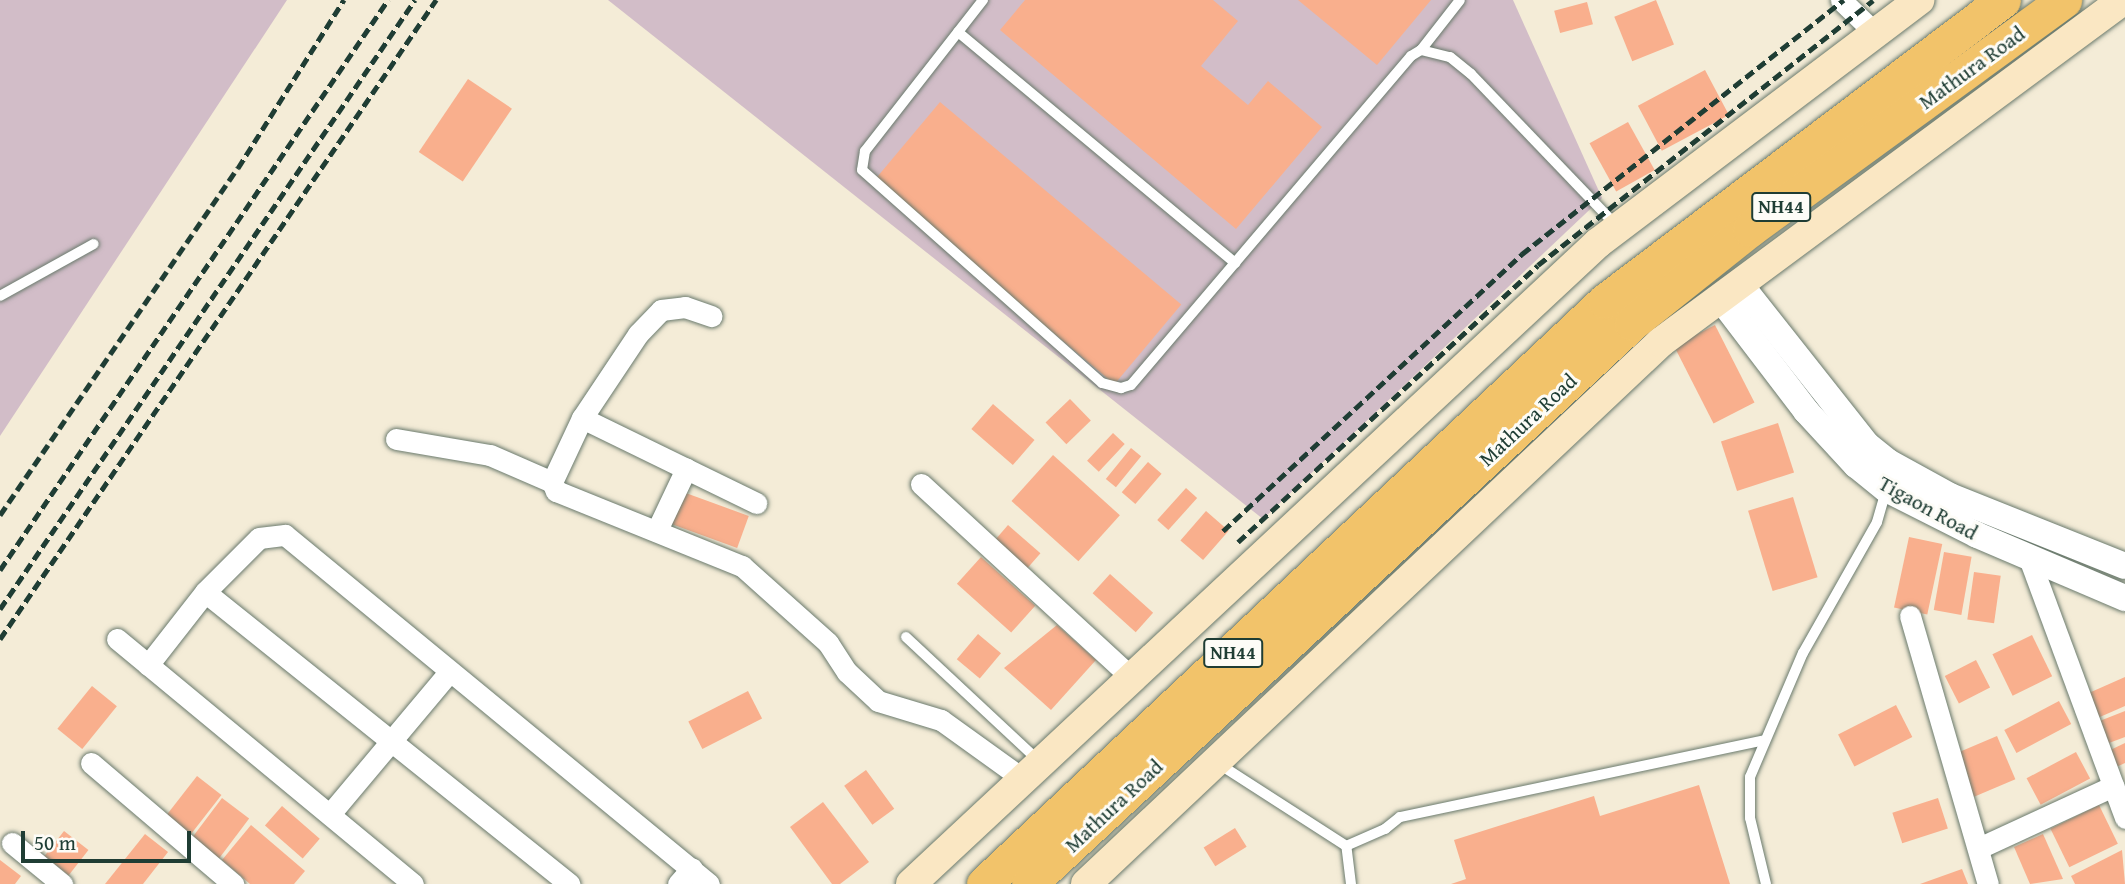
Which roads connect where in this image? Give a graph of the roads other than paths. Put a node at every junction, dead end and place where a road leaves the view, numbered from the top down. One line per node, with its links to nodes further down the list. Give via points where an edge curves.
1 (983, 0): 8 (lane)
2 (1460, 0): 10 (lane)
3 (1841, 0): 9 (street)
4 (1919, 0): 9 (main road)
5 (2003, 0): 54 (highway, Mathura Road / NH44, via 1605,301)
6 (2064, 0): 55 (highway, Mathura Road / NH44, via 1664,297)
7 (2123, 0): 14 (main road)
8 (958, 32): 13 (lane); 13 (lane, via 865,151 862,170 1102,383 1121,388 1131,384)
9 (1875, 33): 11 (main road)
10 (1422, 50): 11 (lane, via 1436,50 1471,74); 13 (lane, via 1411,56)
11 (1618, 227): 34 (main road)
12 (94, 244): 15 (lane)
13 (1236, 263)
14 (1730, 291): 20 (street, Tigaon Road, via 1867,444); 37 (main road, via 1661,342)
15 (0, 296)
16 (711, 316): 17 (street, via 685,307 661,310 638,334)
17 (582, 418): 19 (street); 21 (street)
18 (397, 439): 21 (street, via 490,455)
19 (685, 469): 23 (street); 24 (street)
20 (1890, 477): 25 (street, Tigaon Road); 26 (street, Tigaon Road); 36 (lane, via 1877,522 1803,653)
21 (552, 482): 24 (street, via 556,491)
22 (921, 484): 34 (street)
23 (756, 503)
24 (657, 530): 39 (street, via 742,566 828,643 848,672 878,701 942,720)
25 (2029, 558): 28 (street, Tigaon Road); 40 (street)
26 (2125, 566)
27 (205, 592): 32 (street); 33 (street, via 259,538 285,535); 35 (street)
28 (2125, 598)
29 (1910, 616): 45 (street)
30 (906, 637): 39 (lane)
31 (117, 639): 32 (street)
32 (148, 665): 41 (street)
33 (449, 672): 35 (street); 46 (street, via 655,843)
34 (1132, 678): 39 (main road)
35 (391, 741): 41 (street); 50 (street)
36 (1762, 741): 44 (lane, via 1399,817 1385,829); 58 (lane, via 1748,799)
37 (1215, 762): 44 (lane); 56 (main road)
38 (91, 763): 48 (street)
39 (1032, 771): 53 (main road)
40 (2113, 786): 42 (street); 45 (street)
41 (330, 814): 49 (street)
42 (2125, 818)
43 (12, 843): 47 (street)
44 (1346, 846): 57 (lane)
45 (1979, 848): 59 (street)
46 (692, 868): 51 (street); 52 (street)
47 (62, 884)
48 (233, 884)
49 (413, 884)
50 (569, 884)
51 (678, 884)
52 (709, 884)
53 (911, 884)
54 (984, 884)
55 (1029, 884)
56 (1086, 884)
57 (1351, 884)
58 (1766, 884)
59 (1988, 884)

